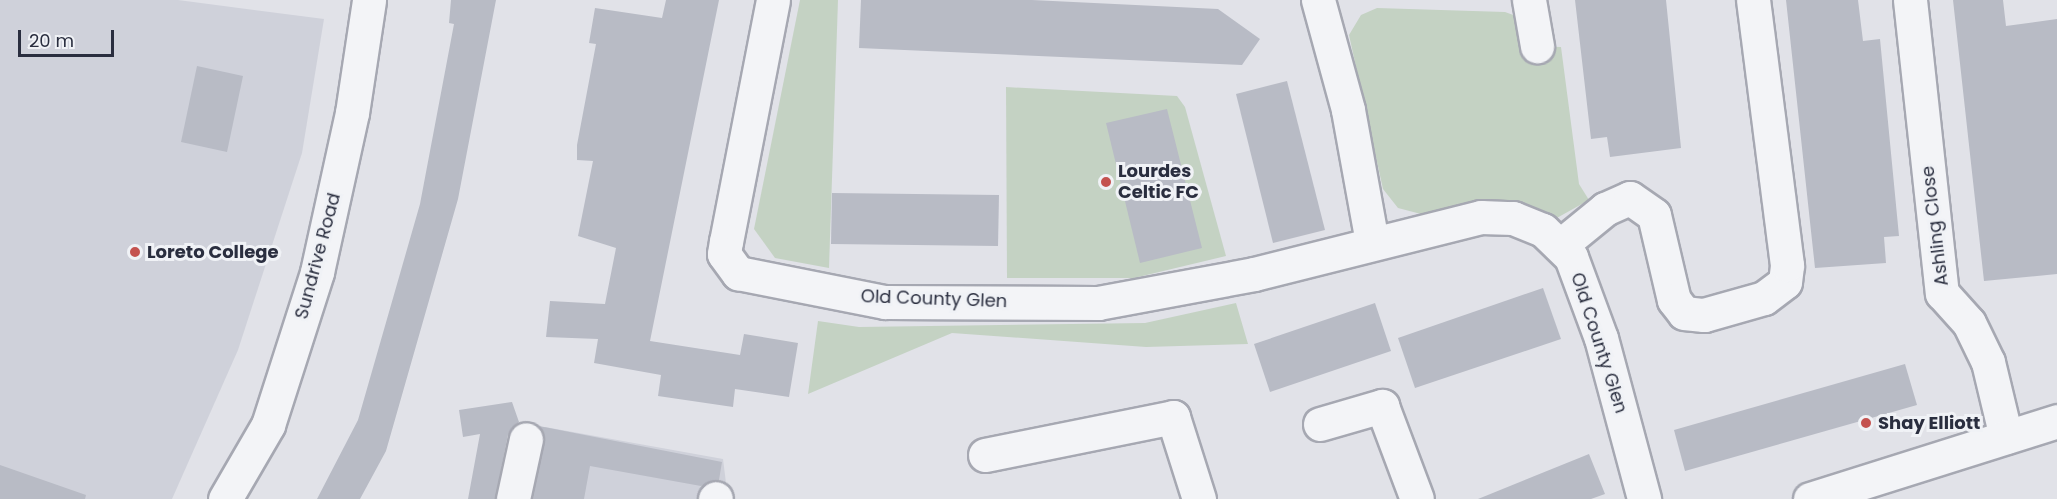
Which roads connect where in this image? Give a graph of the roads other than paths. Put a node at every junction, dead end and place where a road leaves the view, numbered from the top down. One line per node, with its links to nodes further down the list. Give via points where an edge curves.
1 (369, 0): 15 (street, Sundrive Road, via 352,113 317,272 268,425)
2 (773, 0): 8 (street, Old County Glen, via 724,254 738,273 749,278 885,302 1098,303 1244,276)
3 (1529, 0): 7 (street)
4 (1754, 0): 9 (street, via 1787,265 1785,282 1764,298 1704,315 1684,313 1674,300 1654,215 1630,198 1605,209)
5 (1910, 0): 12 (street, Ashling Close, via 1942,293 1969,322 1988,363)
6 (1324, 1): 8 (street)
7 (1537, 46)
8 (1372, 242): 9 (street, Old County Glen, via 1481,217 1513,218)
9 (1561, 244): 19 (street, Old County Glen, via 1571,257 1601,338)
10 (2057, 421): 12 (street)
11 (1320, 424): 18 (street, via 1382,406)
12 (2006, 437): 20 (street)
13 (526, 439): 16 (street)
14 (985, 455): 17 (street, via 1173,417)
15 (225, 499)
16 (513, 499)
17 (1199, 499)
18 (1417, 499)
19 (1644, 499)
20 (1810, 499)

